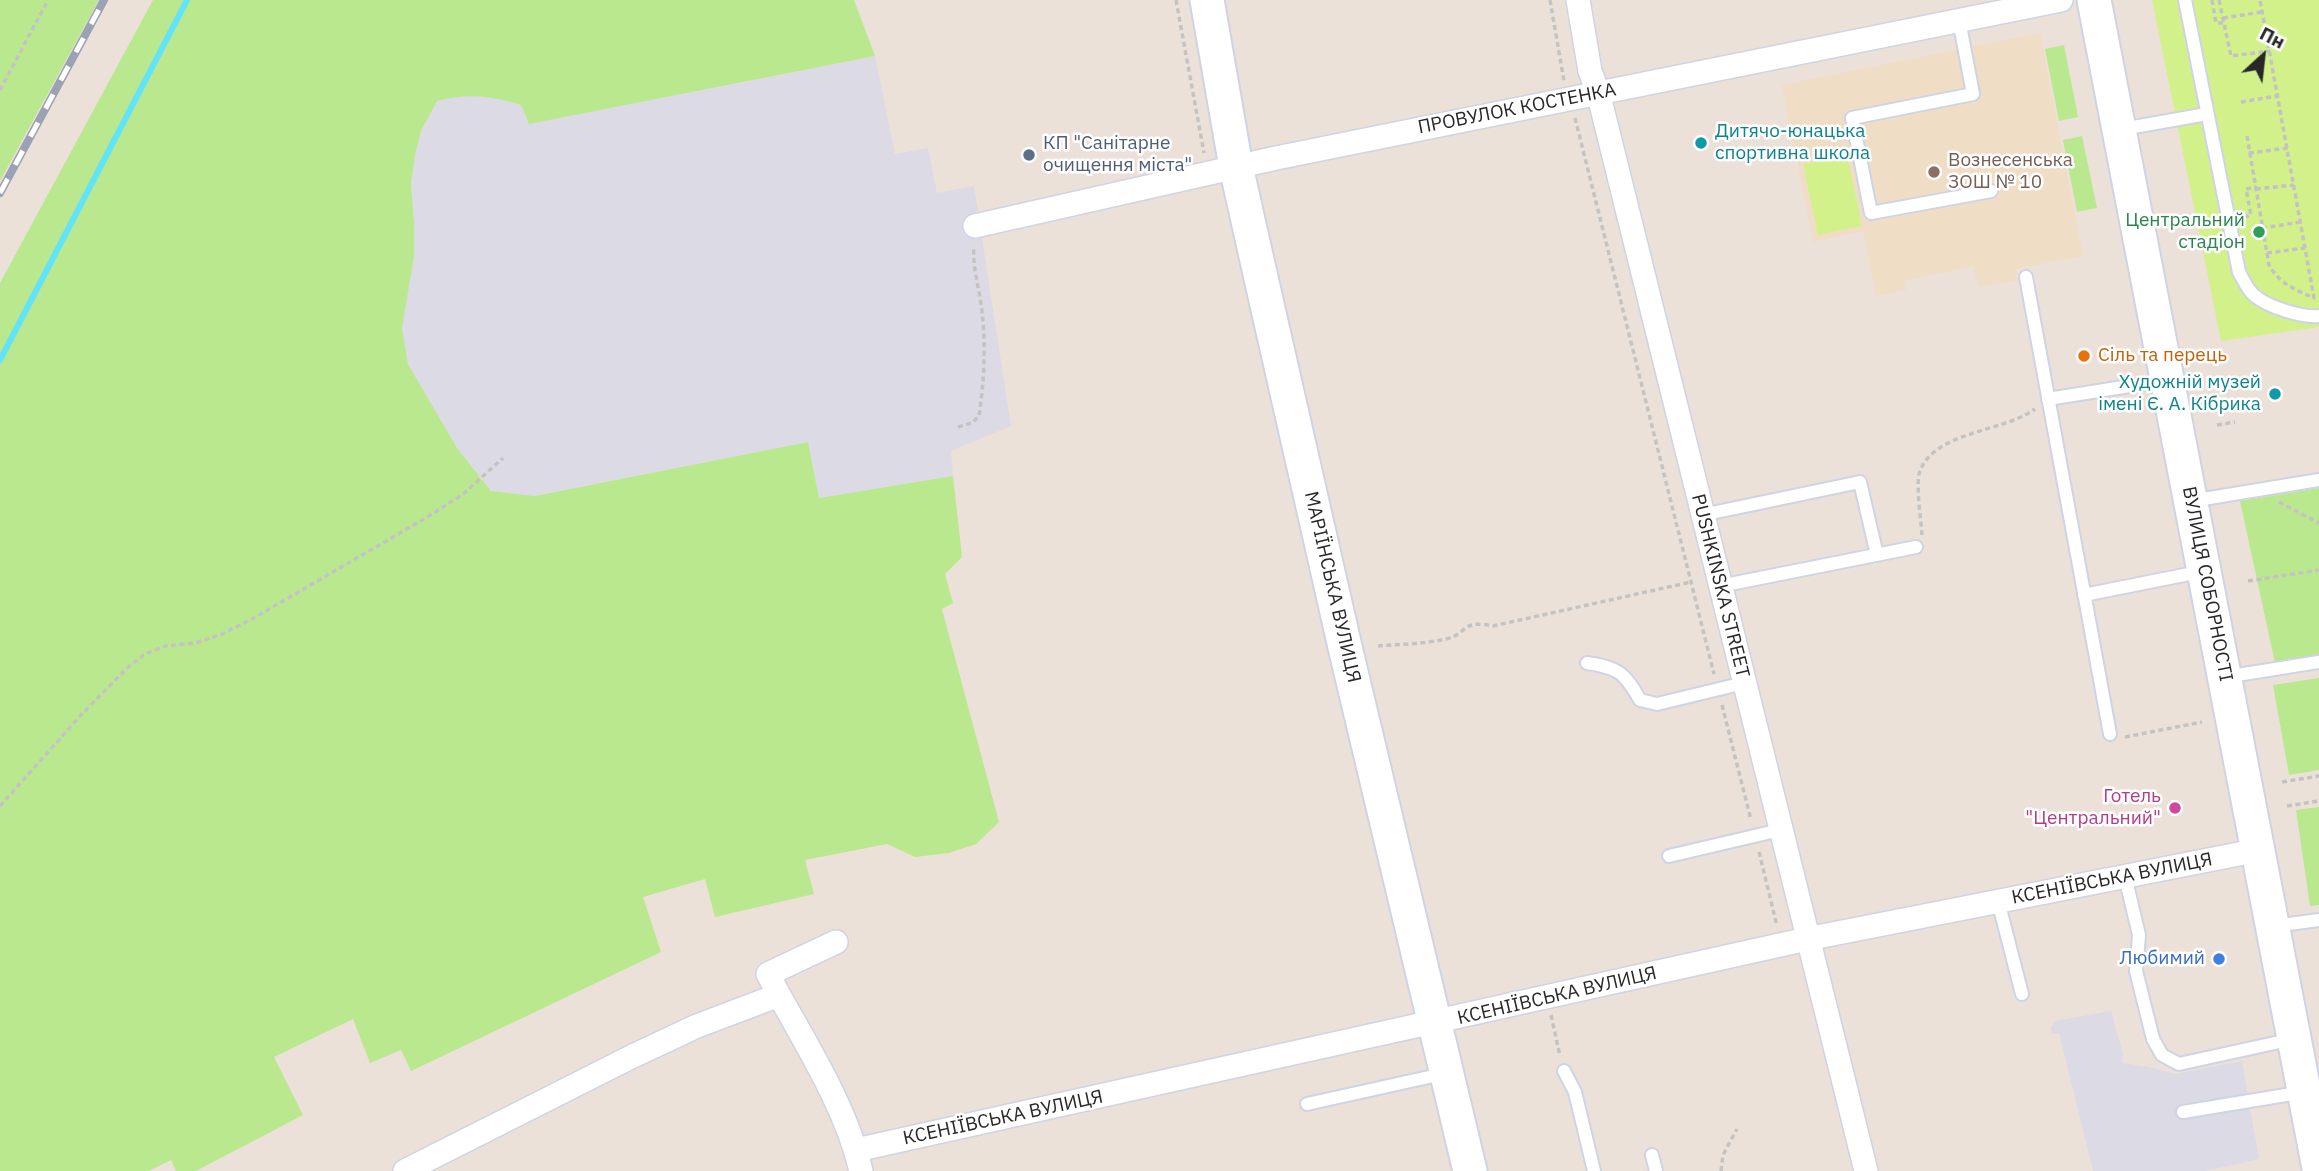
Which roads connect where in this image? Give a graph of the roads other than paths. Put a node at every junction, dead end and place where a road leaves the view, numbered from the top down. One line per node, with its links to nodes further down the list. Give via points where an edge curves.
1 (1207, 0): 10 (main road, МАРІЇНСЬКА ВУЛИЦЯ)
2 (1578, 0): 7 (street, PUSHKINSKA STREET)
3 (2061, 0): 6 (street, ПРОВУЛОК КОСТЕНКА)
4 (2094, 0): 9 (main road, ВУЛИЦЯ СОБОРНОСТІ)
5 (2185, 0): 8 (lane)
6 (1959, 20): 7 (street, ПРОВУЛОК КОСТЕНКА); 11 (lane, via 1973,94 1852,118 1871,214)
7 (1598, 92): 10 (street, ПРОВУЛОК КОСТЕНКА); 19 (street, PUSHKINSKA STREET)
8 (2207, 114): 9 (lane); 14 (lane, via 2239,272 2254,296 2284,310)
9 (2119, 130): 15 (main road, ВУЛИЦЯ СОБОРНОСТІ)
10 (1222, 170): 12 (street, ПРОВУЛОК КОСТЕНКА); 41 (main road, МАРІЇНСЬКА ВУЛИЦЯ, via 1345,647)
11 (1991, 191)
12 (975, 233)
13 (2026, 276): 16 (lane)
14 (2319, 316)
15 (2167, 380): 16 (lane); 18 (main road, ВУЛИЦЯ СОБОРНОСТІ)
16 (2048, 399): 24 (lane)
17 (2319, 480): 18 (lane)
18 (2190, 501): 22 (main road, ВУЛИЦЯ СОБОРНОСТІ)
19 (1703, 515): 21 (lane, via 1860,482); 23 (street, PUSHKINSKA STREET)
20 (1916, 547): 21 (lane)
21 (1877, 555): 23 (lane)
22 (2204, 571): 24 (lane); 27 (main road, ВУЛИЦЯ СОБОРНОСТІ)
23 (1720, 586): 28 (street, PUSHKINSKA STREET)
24 (2084, 595): 29 (lane)
25 (2319, 662): 27 (lane)
26 (1587, 663): 28 (lane, via 1627,677 1640,700 1657,704)
27 (2224, 677): 31 (main road, ВУЛИЦЯ СОБОРНОСТІ)
28 (1744, 683): 30 (street, PUSHKINSKA STREET)
29 (2110, 734)
30 (1780, 830): 32 (lane); 37 (street, PUSHKINSKA STREET)
31 (2259, 850): 33 (street, КСЕНІЇВСЬКА ВУЛИЦЯ); 36 (main road, ВУЛИЦЯ СОБОРНОСТІ)
32 (1669, 856)
33 (2125, 876): 34 (street, КСЕНІЇВСЬКА ВУЛИЦЯ); 42 (lane, via 2139,935 2136,971 2153,1040 2162,1055 2179,1064)
34 (1998, 901): 37 (street, КСЕНІЇВСЬКА ВУЛИЦЯ); 39 (lane)
35 (2319, 919): 36 (lane)
36 (2273, 926): 42 (main road, ВУЛИЦЯ СОБОРНОСТІ)
37 (1807, 939): 41 (street, КСЕНІЇВСЬКА ВУЛИЦЯ); 55 (street, PUSHKINSKA STREET)
38 (836, 942): 40 (street, via 768,974)
39 (2022, 994)
40 (779, 995): 49 (street, via 825,1080); 51 (street, via 633,1056)
41 (1435, 1023): 44 (main road, МАРІЇНСЬКА ВУЛИЦЯ); 49 (street, КСЕНІЇВСЬКА ВУЛИЦЯ)
42 (2294, 1038): 45 (main road, ВУЛИЦЯ СОБОРНОСТІ)
43 (1564, 1071): 53 (lane, via 1575,1092)
44 (1447, 1073): 46 (lane); 52 (main road, МАРІЇНСЬКА ВУЛИЦЯ)
45 (2305, 1092): 47 (lane); 50 (main road, ВУЛИЦЯ СОБОРНОСТІ)
46 (1307, 1104)
47 (2183, 1112)
48 (1652, 1155): 54 (lane)
49 (859, 1161)
50 (2319, 1168)
51 (405, 1171)
52 (1470, 1171)
53 (1594, 1171)
54 (1656, 1171)
55 (1866, 1171)

